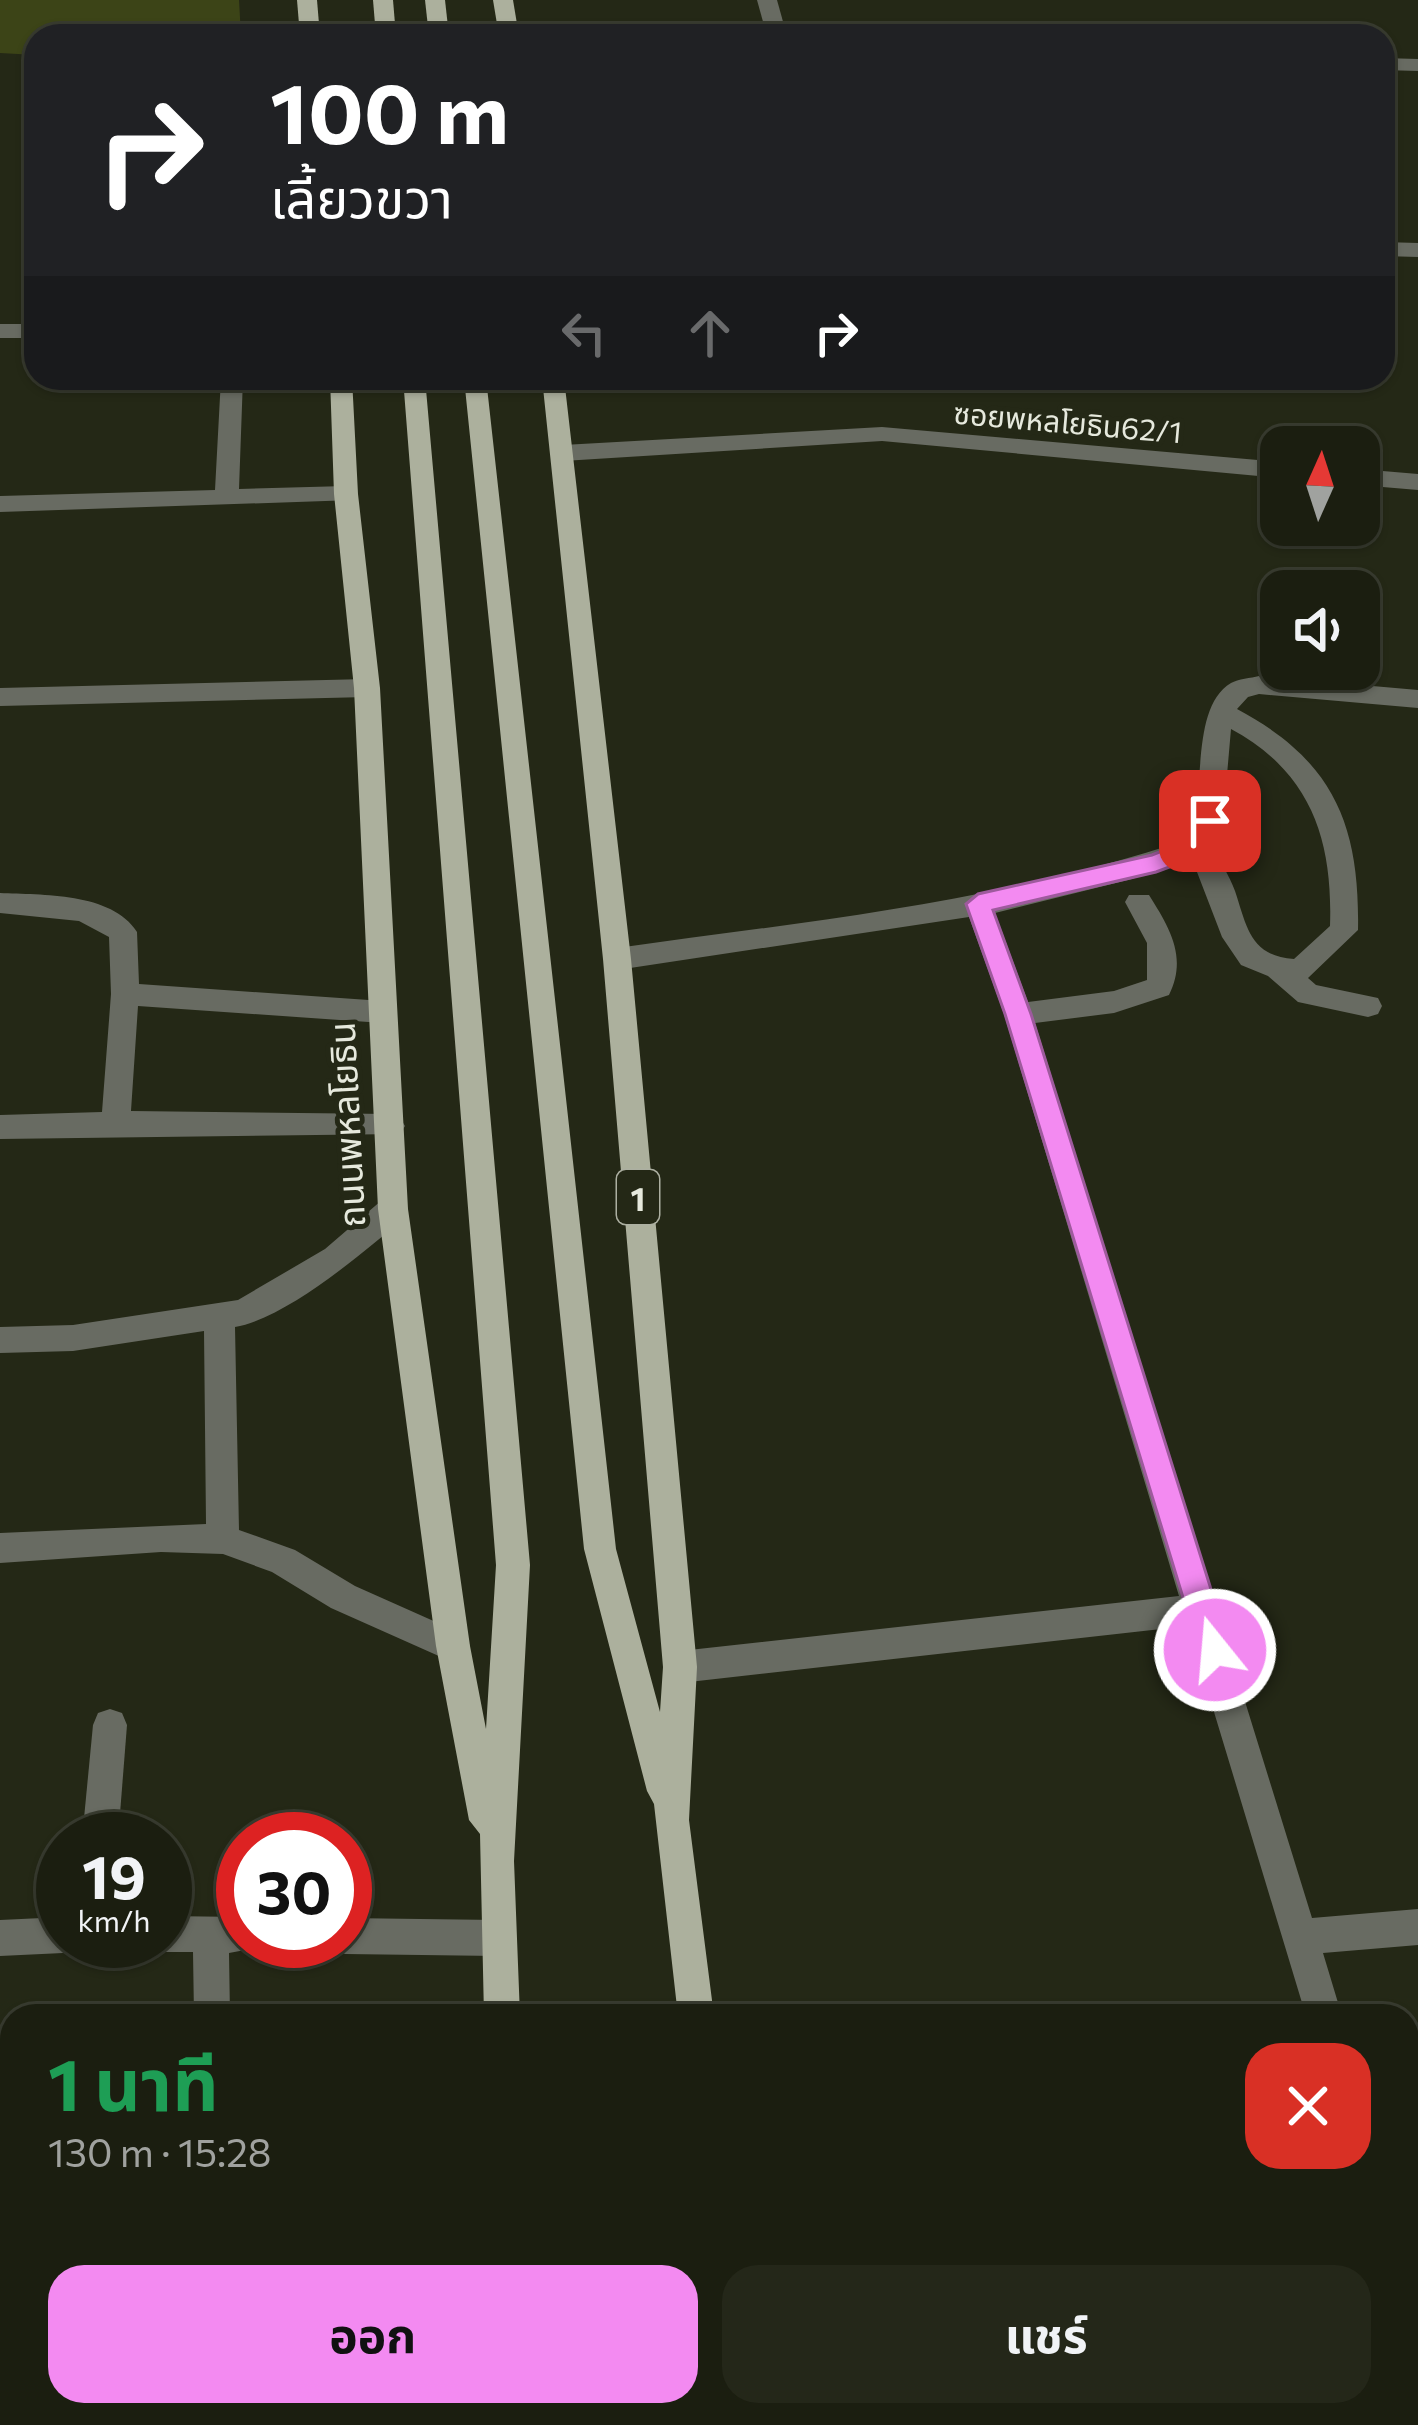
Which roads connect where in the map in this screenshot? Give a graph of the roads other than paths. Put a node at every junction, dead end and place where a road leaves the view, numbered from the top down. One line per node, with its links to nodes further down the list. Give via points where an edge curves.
1 (231, 390): 11 (street)
2 (342, 390): 10 (main road, ถนนพหลโยธิน)
3 (415, 390): 41 (main road, ถนนพหลโยธิน, via 513,1565)
4 (476, 390): 40 (main road, via 600,1549)
5 (555, 390): 6 (main road, 1)
6 (563, 453): 7 (street, ซอยพหลโยธิน62/1, via 881,434); 21 (main road, 1)
7 (1260, 468)
8 (1380, 479): 9 (street)
9 (1418, 482)
10 (346, 494): 11 (street); 13 (main road, ถนนพหลโยธิน)
11 (227, 497): 12 (street)
12 (0, 504)
13 (368, 688): 14 (street); 25 (main road, ถนนพหลโยธิน)
14 (0, 698)
15 (1418, 698): 16 (street, via 1259,686 1239,691)
16 (1220, 711): 17 (street, via 1210,821); 22 (street, via 1287,752 1334,814 1347,886 1344,930 1300,970)
17 (1198, 846): 20 (street); 22 (street, via 1220,887 1231,936 1248,957)
18 (1139, 902): 26 (street, via 1165,943 1159,987 1114,1002)
19 (0, 903): 23 (street, via 106,917 123,932)
20 (978, 904): 21 (street); 26 (street)
21 (617, 958): 37 (main road, 1)
22 (1278, 970): 24 (street, via 1308,994)
23 (125, 994): 25 (street); 27 (street)
24 (1368, 1006)
25 (383, 1012): 28 (main road, ถนนพหลโยธิน)
26 (1018, 1014): 35 (street)
27 (116, 1123): 28 (street); 29 (street)
28 (390, 1126): 30 (main road, ถนนพหลโยธิน)
29 (0, 1127)
30 (392, 1208): 31 (street, via 336,1258 244,1312); 36 (main road, ถนนพหลโยธิน)
31 (219, 1316): 32 (street); 33 (street)
32 (0, 1340)
33 (223, 1539): 34 (street); 36 (street)
34 (0, 1548)
35 (1203, 1609): 37 (street); 45 (street)
36 (453, 1646): 41 (main road, ถนนพหลโยธิน)
37 (680, 1667): 40 (main road, 1)
38 (110, 1725): 39 (street)
39 (102, 1812)
40 (671, 1820): 51 (main road, 1)
41 (496, 1861): 47 (main road, ถนนพหลโยธิน)
42 (1418, 1927): 45 (street)
43 (36, 1936): 46 (street)
44 (372, 1936): 47 (street)
45 (1298, 1937): 52 (street)
46 (0, 1938)
47 (497, 1938): 50 (main road, ถนนพหลโยธิน)
48 (221, 1968): 49 (street)
49 (214, 2004)
50 (501, 2004)
51 (694, 2004)
52 (1320, 2004)

